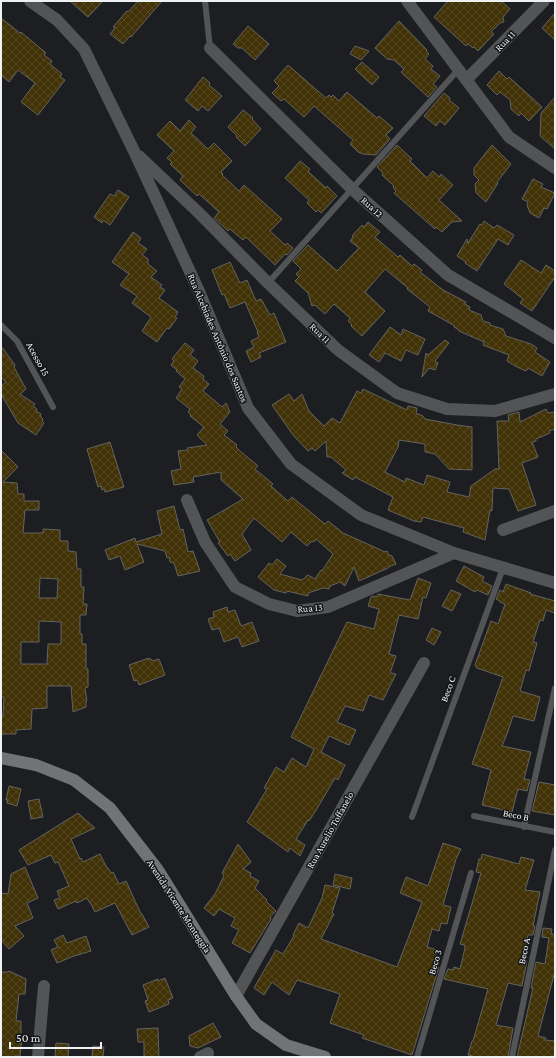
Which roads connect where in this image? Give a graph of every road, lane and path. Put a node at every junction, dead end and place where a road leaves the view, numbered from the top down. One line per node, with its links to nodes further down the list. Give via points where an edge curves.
1 (30, 1): 8 (street, Rua Alcebiades Antônio dos Santos, via 58,20 84,49)
2 (205, 1): 5 (lane)
3 (407, 1): 6 (street)
4 (544, 1): 7 (street, Rua 11)
5 (210, 48): 10 (street, Rua 12)
6 (458, 70): 7 (street); 10 (lane)
7 (466, 80): 9 (street, via 509,137)
8 (134, 152): 11 (street, Rua 11); 19 (street, Rua Alcebiades Antônio dos Santos, via 198,289 248,408 291,464 361,515)
9 (555, 168)
10 (352, 189): 11 (lane); 13 (street, Rua 12, via 448,275)
11 (268, 283): 14 (street, Rua 11, via 338,350 397,393 447,408 495,411)
12 (1, 325): 15 (lane, Acesso 15, via 16,341)
13 (555, 338)
14 (555, 394)
15 (53, 407)
16 (187, 500): 19 (street, Rua 13, via 205,542 235,587 269,604 297,611 328,607)
17 (555, 511): 18 (street)
18 (503, 530)
19 (454, 553): 20 (street, Rua Alcebiades Antônio dos Santos)
20 (503, 568): 21 (street, Rua Alcebiades Antônio dos Santos); 26 (lane, Beco C)
21 (555, 583)
22 (424, 663): 32 (street, Rua Aurelio Toffanelo)
23 (555, 688): 27 (lane)
24 (1, 758): 32 (main road, Avenida Vicente Monteggia, via 36,766 74,780 110,808 158,870)
25 (474, 816): 27 (lane, Beco B)
26 (412, 817)
27 (524, 827): 28 (lane, Beco B)
28 (555, 832)
29 (555, 850): 36 (lane, Beco A)
30 (471, 873): 35 (lane, Beco 3)
31 (44, 986): 33 (street)
32 (236, 996): 34 (main road, Avenida Vicente Monteggia, via 256,1024 286,1045)
33 (38, 1057)
34 (324, 1057)
35 (418, 1057)
36 (512, 1057)

